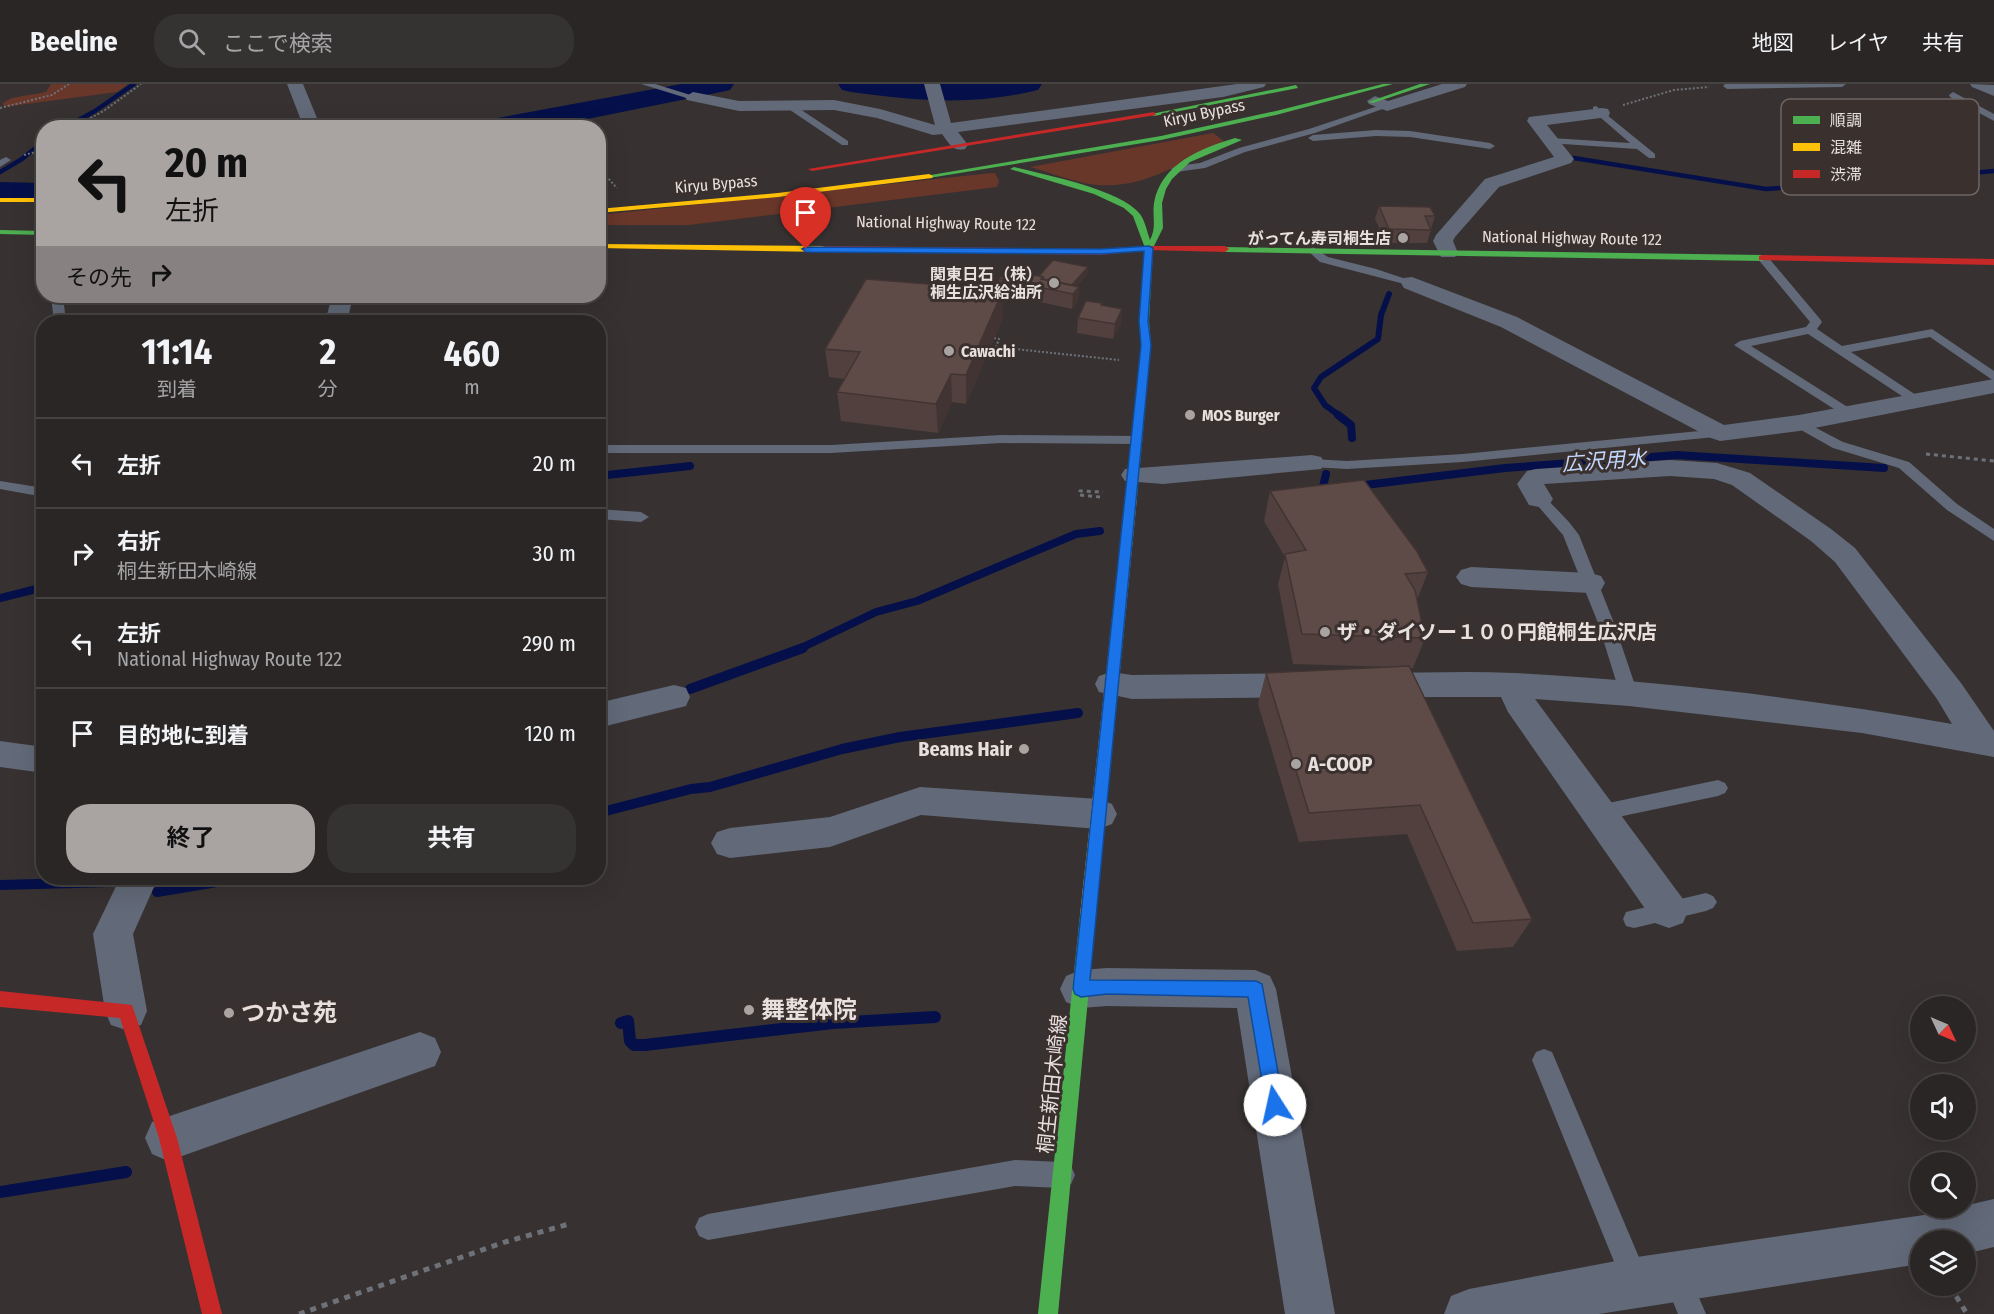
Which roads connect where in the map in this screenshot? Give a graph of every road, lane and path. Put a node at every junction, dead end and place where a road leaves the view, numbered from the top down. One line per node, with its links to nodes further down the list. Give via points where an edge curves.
1 (69, 84): 22 (path, via 52,94)
2 (141, 84): 26 (path)
3 (295, 84): 27 (street)
4 (645, 84): 18 (lane)
5 (1258, 84): 28 (street, via 1223,92)
6 (1311, 84): 36 (main road)
7 (1356, 84): 36 (main road, Kiryu Bypass, via 1190,124 1002,157)
8 (1390, 84): 48 (main road, Kiryu Bypass, via 1239,123 1023,163 811,192)
9 (1427, 84): 20 (main road)
10 (1459, 84): 20 (street)
11 (1842, 84): 12 (lane)
12 (1727, 86): 24 (path, via 1674,90)
13 (1972, 89): 15 (street); 17 (lane)
14 (933, 91): 28 (street)
15 (1994, 91)
16 (1941, 94): 17 (lane)
17 (1953, 95): 19 (lane)
18 (690, 96): 21 (street, via 739,106)
19 (1960, 99)
20 (1381, 103): 29 (lane); 39 (main road, via 1218,146)
21 (792, 104): 28 (street, via 834,105 880,114 927,130); 32 (lane)
22 (0, 108)
23 (1979, 110): 25 (lane)
24 (1599, 111): 31 (street, via 1535,121); 35 (lane)
25 (1994, 118)
26 (88, 120)
27 (310, 120)
28 (945, 128): 36 (street)
29 (1299, 134): 34 (lane, via 1313,138 1410,134); 39 (lane)
30 (857, 140): 32 (lane)
31 (1551, 141): 35 (lane); 59 (street, via 1565,159 1492,183 1446,236)
32 (845, 143): 33 (lane)
33 (832, 146)
34 (1490, 146)
35 (1638, 146): 37 (lane)
36 (960, 155): 38 (main road); 43 (main road); 47 (main road, Kiryu Bypass, via 808,182)
37 (1652, 156)
38 (795, 171)
39 (1172, 173): 41 (main road); 57 (main road, via 1158,203 1158,231)
40 (606, 175): 44 (path)
41 (1153, 183)
42 (1123, 188): 43 (main road)
43 (1090, 190): 57 (main road, via 1135,212)
44 (618, 191)
45 (0, 200): 46 (main road)
46 (36, 200)
47 (606, 200)
48 (606, 210)
49 (0, 212): 50 (main road)
50 (36, 212)
51 (0, 222): 52 (main road)
52 (36, 223)
53 (0, 232): 55 (main road)
54 (606, 232): 57 (main road, National Highway Route 122, via 1113,243)
55 (36, 233)
56 (606, 246): 57 (main road, National Highway Route 122, via 1101,252)
57 (1149, 248): 58 (main road, National Highway Route 122); 73 (main road, 桐生新田木崎線, via 1146,345)
58 (1313, 250): 59 (main road, National Highway Route 122); 62 (lane, via 1324,260)
59 (1442, 253): 60 (main road, National Highway Route 122); 62 (street, via 1429,272)
60 (1763, 258): 61 (main road, National Highway Route 122); 63 (lane, via 1816,322)
61 (1994, 262)
62 (1412, 283): 72 (street, via 1509,322)
63 (1810, 330): 65 (lane); 70 (lane, via 1740,345)
64 (994, 338): 66 (path, via 999,339 996,347)
65 (1840, 350): 67 (lane, via 1932,333); 69 (lane)
66 (1126, 361)
67 (1994, 378)
68 (1994, 386): 69 (street)
69 (1917, 402): 70 (street)
70 (1850, 413): 71 (street)
71 (1799, 423): 72 (street); 83 (lane, via 1838,445 1904,465 1952,507)
72 (1720, 433): 75 (lane, via 1463,458 1347,465)
73 (1136, 440): 74 (lane, via 1001,439 831,449); 76 (main road, 桐生新田木崎線)
74 (606, 449)
75 (1312, 463): 76 (street)
76 (1134, 475): 86 (main road, 桐生新田木崎線)
77 (0, 485): 78 (lane)
78 (36, 492)
79 (1104, 494): 79 (path, via 1079,495 1080,491)
80 (1539, 499): 85 (lane, via 1564,525); 91 (street, via 1530,484 1536,477 1544,476 1670,468 1717,471 1740,479 1845,555)
81 (606, 515): 82 (lane)
82 (641, 517)
83 (1994, 536)
84 (1471, 577): 85 (street)
85 (1590, 582): 88 (lane)
86 (1111, 684): 87 (street); 96 (main road, 桐生新田木崎線)
87 (1512, 685): 88 (street); 95 (street, via 1520,703)
88 (1629, 694): 91 (street, via 1862,720)
89 (674, 697): 90 (street)
90 (606, 714)
91 (1987, 742)
92 (0, 754): 93 (street)
93 (36, 759)
94 (1718, 788): 95 (lane)
95 (1599, 813): 100 (street)
96 (1099, 814): 97 (street, via 920,801 830,832); 102 (main road, 桐生新田木崎線)
97 (730, 843)
98 (136, 885): 104 (street, via 112,934)
99 (1706, 902): 100 (lane)
100 (1669, 911): 101 (lane)
101 (1634, 919)
102 (1081, 989): 108 (main road, 桐生新田木崎線); 117 (street, via 1256,989)
103 (0, 999): 104 (main road)
104 (126, 1011): 107 (main road)
105 (420, 1052): 107 (street)
106 (1544, 1060): 112 (lane)
107 (168, 1138): 114 (main road)
108 (1062, 1175): 111 (lane, via 1015,1173); 116 (main road, 桐生新田木崎線)
109 (1994, 1223): 112 (street)
110 (569, 1224): 115 (path, via 505,1242)
111 (708, 1227)
112 (1668, 1291): 118 (street)
113 (1956, 1296): 119 (path)
114 (212, 1314)
115 (300, 1314)
116 (1048, 1314)
117 (1310, 1314)
118 (1469, 1314)
119 (1967, 1314)

